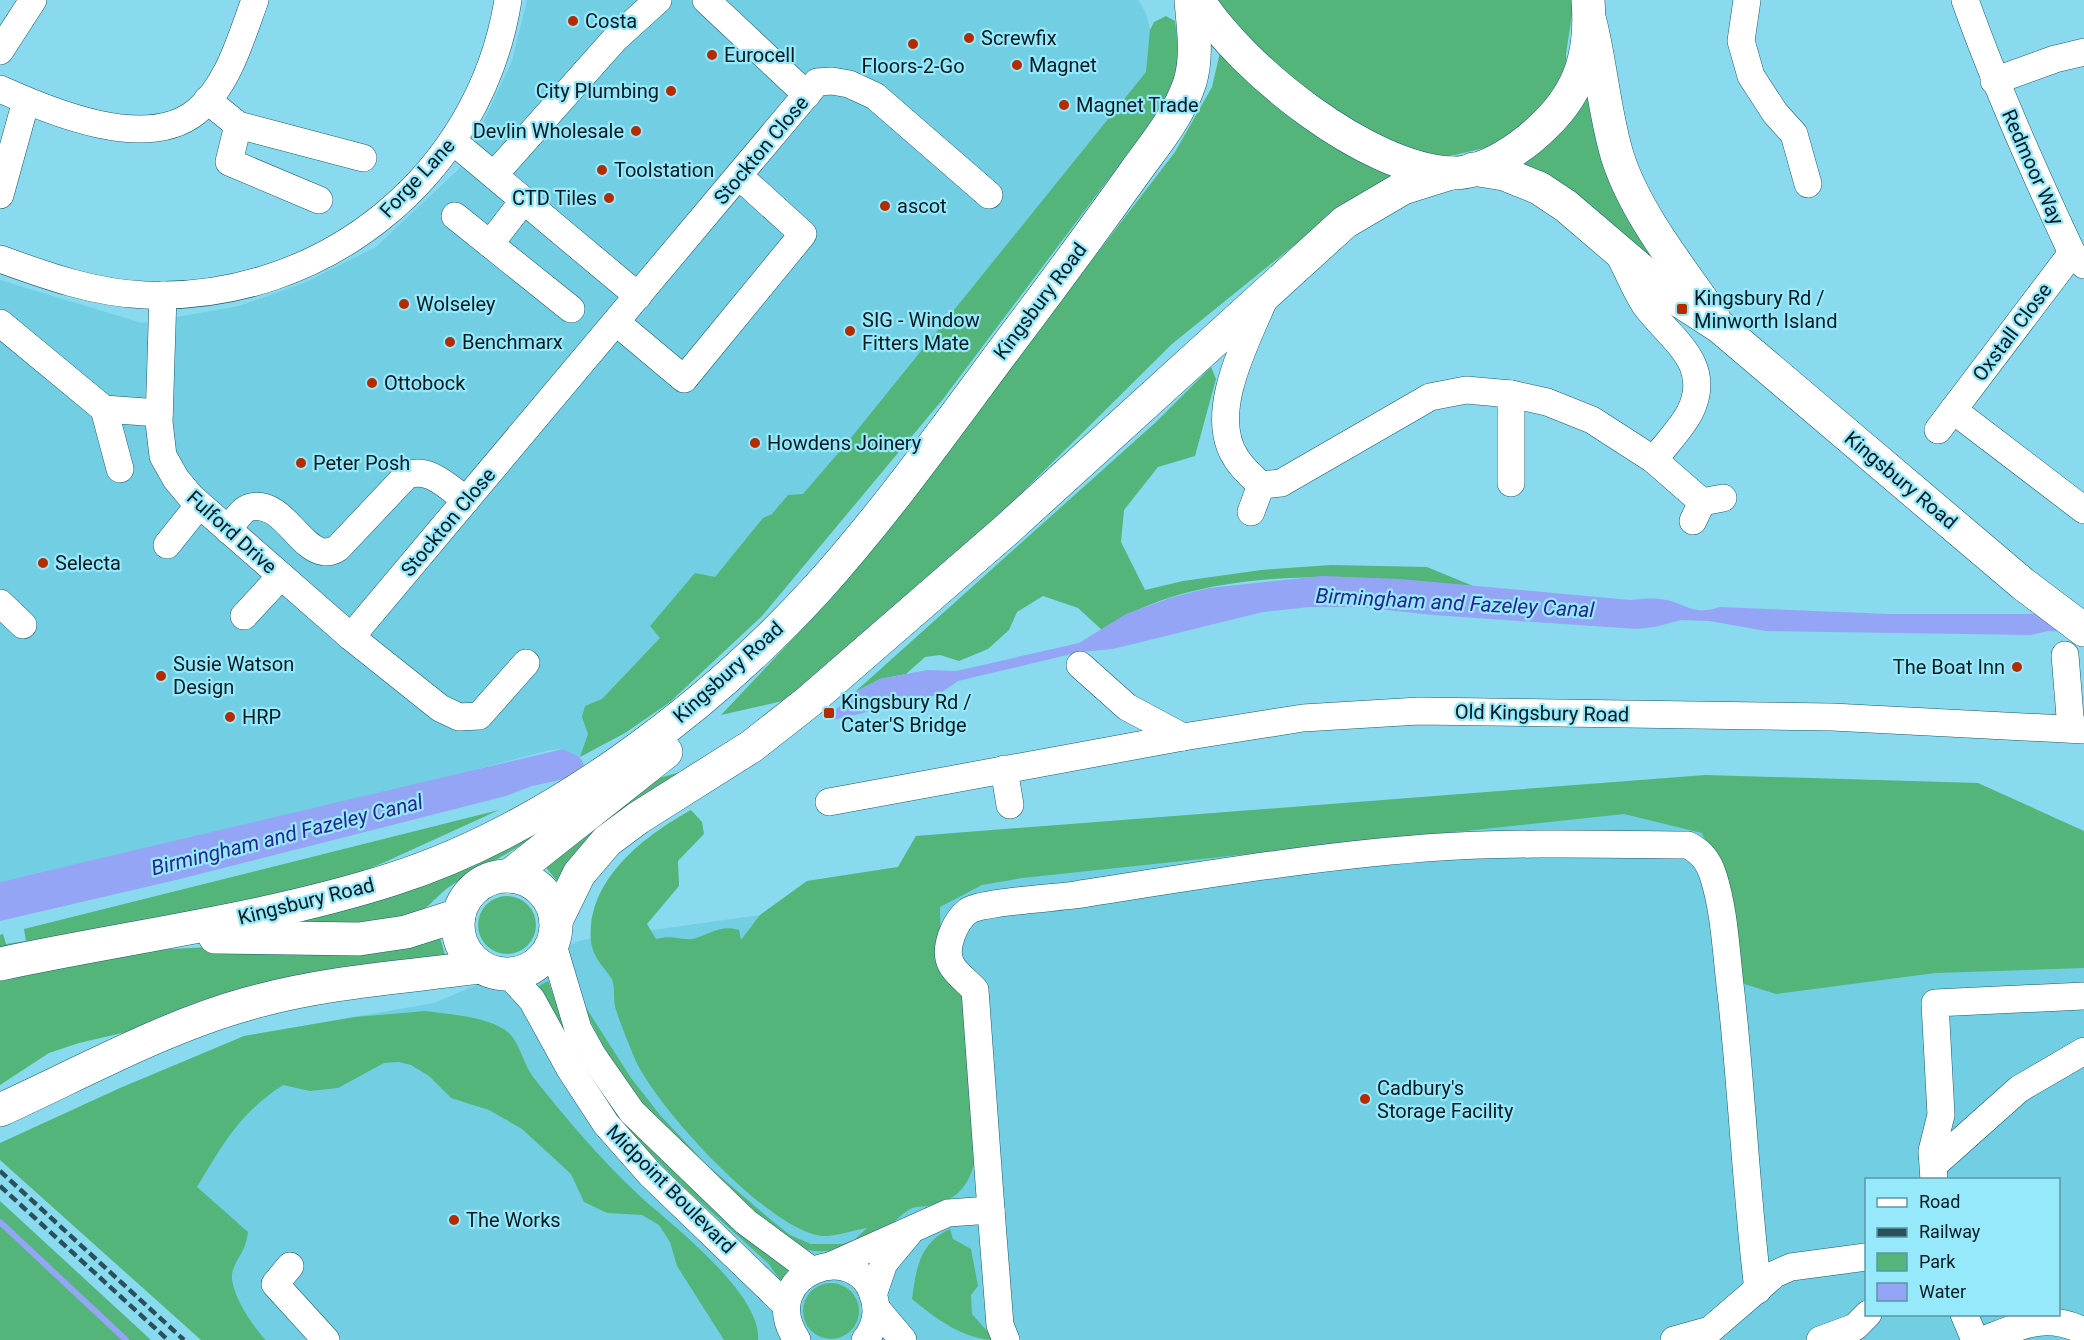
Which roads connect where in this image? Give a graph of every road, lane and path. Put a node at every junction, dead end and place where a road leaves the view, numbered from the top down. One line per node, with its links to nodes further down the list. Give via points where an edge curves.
1 (33, 0): 11 (street)
2 (255, 0): 16 (street, via 226,70)
3 (508, 0): 19 (street, Forge Lane, via 493,65)
4 (658, 0): 22 (street, via 615,39)
5 (706, 0): 15 (street)
6 (1191, 0): 61 (main road, Kingsbury Road, via 1194,61 1178,111 1076,254 856,542)
7 (1198, 0): 21 (main road, via 1253,65 1331,125 1385,155)
8 (1747, 0): 24 (street, via 1741,41 1751,76 1794,134)
9 (1965, 0): 13 (street, Redmoor Way)
10 (1590, 7): 21 (main road, via 1583,66 1564,106 1509,153); 40 (main road, Kingsbury Road, via 1617,158 1649,220)
11 (0, 51)
12 (2084, 52): 13 (street)
13 (1994, 81): 33 (street, Redmoor Way)
14 (0, 89): 17 (street)
15 (807, 95): 23 (street, Stockton Close); 26 (street, Stockton Close, via 818,82 832,81 875,96)
16 (207, 100): 17 (street, via 186,119 146,129 105,125); 18 (street)
17 (26, 101): 25 (street)
18 (238, 124): 20 (street); 27 (street, via 229,162)
19 (454, 142): 22 (street); 34 (street, Forge Lane, via 403,200 331,252 294,270 249,284)
20 (363, 158)
21 (1462, 171): 31 (main road, Kingsbury Road, via 1504,174 1539,188); 35 (main road, Kingsbury Road, via 1403,188 1345,222)
22 (494, 175): 28 (street)
23 (739, 176): 36 (street, Stockton Close); 38 (street, via 803,234 684,379)
24 (1808, 184)
25 (0, 195)
26 (988, 195)
27 (319, 200)
28 (524, 200): 30 (street); 36 (street)
29 (455, 216): 30 (street)
30 (490, 244): 37 (street)
31 (1615, 246): 40 (main road, Kingsbury Road, via 1669,294); 44 (street, via 1645,304 1682,346 1698,380 1690,411)
32 (0, 259): 34 (street, Forge Lane, via 81,285 121,293)
33 (2078, 259): 51 (street, Oxstall Close, via 1945,420)
34 (163, 295): 43 (street, Fulford Drive)
35 (1266, 295): 46 (street, via 1225,401 1224,424 1235,457); 71 (main road, Kingsbury Road, via 1004,532 808,702 752,746 607,841 579,874)
36 (639, 296): 38 (street, Stockton Close)
37 (571, 309)
38 (616, 322): 48 (street, Stockton Close)
39 (0, 323): 42 (street)
40 (1720, 327): 60 (main road, Kingsbury Road, via 2023,584)
41 (1511, 394): 44 (street, via 1546,402 1592,420); 46 (street, via 1466,390 1430,397 1281,483); 47 (street)
42 (104, 409): 43 (street); 45 (street)
43 (159, 414): 49 (street, Fulford Drive, via 164,456)
44 (1654, 460): 50 (street)
45 (120, 469)
46 (1261, 485): 52 (street)
47 (1511, 489)
48 (466, 500): 53 (street, via 426,473 415,472 406,476 339,548 326,552 316,549 274,511 262,508 244,510); 59 (street, Stockton Close)
49 (199, 505): 53 (street, Fulford Drive); 54 (street)
50 (1706, 507)
51 (2084, 510)
52 (1251, 512)
53 (228, 530): 55 (street, Fulford Drive)
54 (167, 545)
55 (280, 576): 57 (street); 59 (street, Fulford Drive)
56 (0, 603): 58 (street)
57 (244, 616)
58 (23, 625)
59 (351, 637): 62 (street, Fulford Drive, via 440,708 459,717 479,716)
60 (2074, 643): 64 (street)
61 (751, 657): 69 (main road, via 730,690 702,722); 72 (main road, Kingsbury Road, via 666,729 600,774 451,858 393,879 270,912)
62 (526, 663)
63 (1080, 665): 65 (street, via 1127,707)
64 (2077, 729): 65 (street, Old Kingsbury Road, via 1821,717 1419,711 1303,718)
65 (1183, 737): 66 (street, Old Kingsbury Road)
66 (1004, 769): 67 (street, Old Kingsbury Road); 68 (street)
67 (829, 802)
68 (1010, 805)
69 (509, 876): 70 (main road, via 482,883 472,891); 71 (main road, via 541,890 553,907)
70 (459, 915): 72 (main road, via 405,932 359,939); 74 (main road, via 458,930 470,958)
71 (555, 933): 74 (main road, via 547,954 531,969); 83 (street, Midpoint Boulevard, via 578,1029 632,1112 746,1222)
72 (147, 935): 73 (main road, Kingsbury Road)
73 (0, 964)
74 (495, 971): 77 (main road, via 352,983 247,1004 156,1038); 88 (street, Midpoint Boulevard, via 532,1000 606,1125)
75 (2084, 996): 78 (street, via 1935,1003 1941,1115 1932,1151)
76 (2084, 1051): 78 (street, via 2019,1089)
77 (0, 1110)
78 (1935, 1172)
79 (991, 1210): 80 (street, via 948,1213); 84 (street, via 975,990 951,966 948,957 953,932 968,912 979,906 1425,849 1688,845 1707,860 1719,903 1738,1053); 94 (street, via 1000,1325)
80 (916, 1225): 83 (street); 85 (street, via 885,1263)
81 (1865, 1257): 84 (street, via 1791,1267 1775,1274)
82 (290, 1266): 91 (street, via 275,1284)
83 (821, 1268): 85 (street, Midpoint Boulevard, via 857,1274 867,1283); 88 (street, via 799,1279 791,1290)
84 (1758, 1290): 90 (street)
85 (875, 1302): 92 (street, via 872,1329); 93 (street, Midpoint Boulevard)
86 (1866, 1316): 96 (street, via 1855,1328)
87 (1965, 1316): 97 (street)
88 (790, 1328)
89 (2084, 1331): 98 (street, via 2061,1321 2031,1323)
90 (1712, 1335): 95 (street)
91 (326, 1340)
92 (865, 1340)
93 (903, 1340)
94 (1006, 1340)
95 (1674, 1340)
96 (1820, 1340)
97 (1975, 1340)
98 (1983, 1340)

